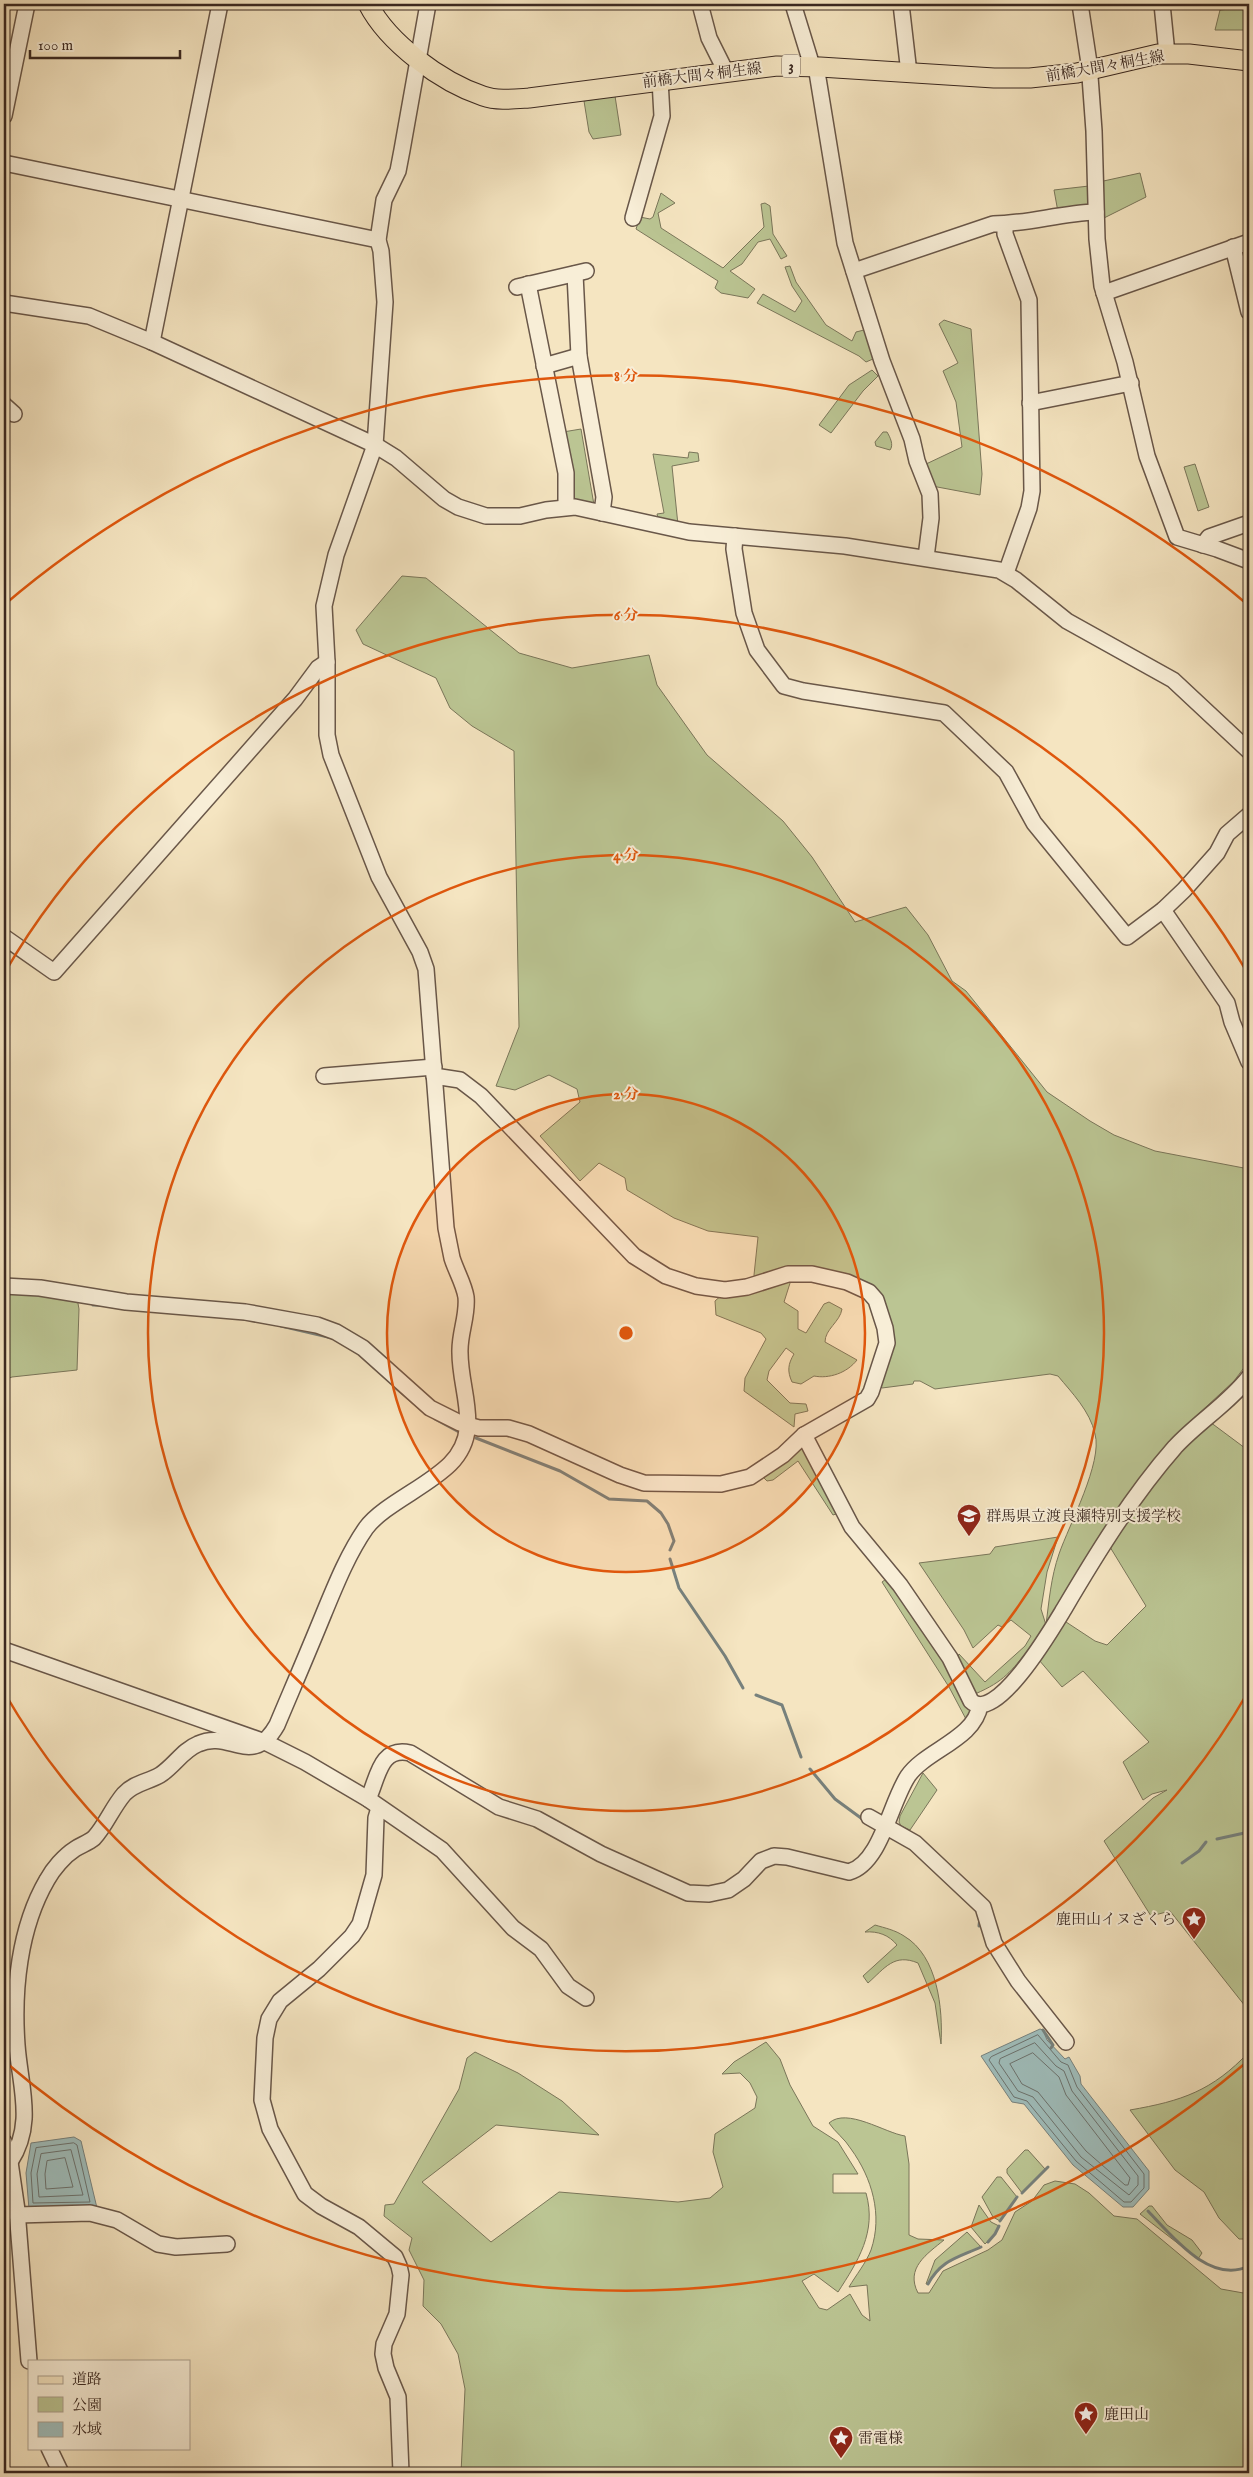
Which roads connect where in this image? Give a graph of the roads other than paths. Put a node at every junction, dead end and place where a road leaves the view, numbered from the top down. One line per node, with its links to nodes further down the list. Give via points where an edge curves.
1 (27, 4): 18 (street)
2 (220, 4): 20 (street)
3 (368, 4): 11 (main road, 前橋大間々桐生線 / 3, via 382,28)
4 (428, 4): 11 (street)
5 (700, 4): 15 (street, via 709,38)
6 (793, 4): 13 (street)
7 (901, 4): 16 (street)
8 (1080, 4): 14 (street)
9 (1162, 4): 10 (street)
10 (1167, 54): 12 (main road, 前橋大間々桐生線 / 3); 14 (main road, 前橋大間々桐生線 / 3)
11 (418, 60): 17 (main road, 前橋大間々桐生線 / 3, via 468,90 500,99); 24 (street, via 398,171 384,200)
12 (1249, 61)
13 (814, 66): 15 (main road, 前橋大間々桐生線 / 3, via 761,67); 16 (main road, 前橋大間々桐生線 / 3); 27 (street, via 843,234)
14 (1089, 70): 16 (main road, 前橋大間々桐生線 / 3, via 1022,79); 21 (street)
15 (726, 72): 17 (main road, 前橋大間々桐生線 / 3)
16 (909, 72)
17 (660, 80): 22 (street, via 662,116)
18 (4, 116)
19 (4, 163): 20 (street)
20 (182, 199): 24 (street); 31 (street)
21 (1096, 212): 23 (street); 28 (street)
22 (633, 218)
23 (1005, 225): 27 (street, via 993,224); 35 (street, via 1005,234 1028,296)
24 (378, 240): 36 (street, via 382,251 385,302)
25 (1249, 242): 26 (street)
26 (1233, 247): 28 (street); 30 (street)
27 (854, 271): 42 (street, via 930,494 931,518)
28 (1104, 293): 34 (street)
29 (4, 303): 31 (street, via 81,314)
30 (1249, 312)
31 (152, 342): 36 (street)
32 (579, 356): 33 (street); 33 (street, via 581,272 523,286); 38 (street, via 604,497)
33 (544, 366): 37 (street, via 566,473)
34 (1131, 383): 35 (street); 41 (street, via 1148,456 1173,531 1180,539)
35 (1030, 403): 44 (street, via 1031,499)
36 (375, 445): 37 (street, via 396,458 444,499 471,512 507,518); 45 (street, via 336,555 326,596)
37 (566, 507): 38 (street)
38 (602, 513): 40 (street, via 672,529)
39 (1249, 523): 41 (street, via 1209,537)
40 (735, 536): 42 (street); 48 (street, via 734,550 749,633 766,664 784,686 944,713 1006,772 1039,830 1128,936)
41 (1203, 545): 43 (street)
42 (926, 557): 44 (street, via 989,567)
43 (1249, 561)
44 (1006, 573): 46 (street, via 1067,621 1177,683)
45 (327, 662): 49 (street, via 318,668 296,699 54,972); 51 (street, via 327,735 331,755 379,878 426,969)
46 (1249, 751)
47 (1249, 815): 48 (street, via 1227,834 1217,853)
48 (1163, 910): 50 (street, via 1227,1003)
49 (4, 937)
50 (1249, 1062)
51 (434, 1071): 52 (street); 55 (street, via 446,1228 452,1258 466,1296 460,1354); 56 (street, via 460,1080 481,1096 634,1256 666,1276 696,1286 725,1290 747,1287 788,1274 812,1274 859,1286 874,1296 887,1343 871,1392 867,1399)
52 (324, 1076)
53 (4, 1286): 55 (street, via 40,1288 126,1302 246,1312 316,1325 336,1332 363,1348 430,1408)
54 (1249, 1377): 58 (street, via 1174,1448 1128,1509 1023,1671 999,1695)
55 (469, 1426): 56 (street, via 517,1430 620,1475 655,1484 709,1485 743,1479 766,1468); 59 (street, via 464,1445 450,1464 366,1528 338,1579 277,1725)
56 (804, 1435): 58 (street, via 852,1528 896,1579 950,1658 971,1700)
57 (4, 1650): 59 (street)
58 (980, 1705): 62 (street, via 975,1722 908,1775)
59 (265, 1742): 60 (street); 66 (street, via 253,1746 207,1741 194,1746 159,1775 125,1793 100,1831 73,1850 48,1878 28,1923 19,1969 17,2044 24,2124 22,2140)
60 (374, 1804): 62 (street, via 380,1764 395,1753 410,1754 500,1807 537,1819 672,1888 703,1895 728,1890 761,1861 774,1856 848,1872 856,1870 872,1853); 63 (street, via 442,1850 496,1912 538,1945 561,1978); 72 (street, via 374,1875 360,1924 347,1942 280,2001 273,2011 266,2028 262,2089 270,2129 305,2194 359,2227 395,2257 399,2266 397,2314 384,2344 384,2354 386,2368 398,2396)
61 (869, 1817): 62 (street)
62 (884, 1826): 64 (street, via 915,1843 983,1907 994,1943 1018,1981)
63 (586, 1998)
64 (1066, 2042)
65 (4, 2142): 66 (street)
66 (10, 2162): 67 (street)
67 (17, 2214): 68 (street, via 90,2213 117,2220 158,2244 176,2247); 69 (street)
68 (227, 2244)
69 (29, 2360)
70 (50, 2450): 71 (street)
71 (61, 2473)
72 (401, 2473)

